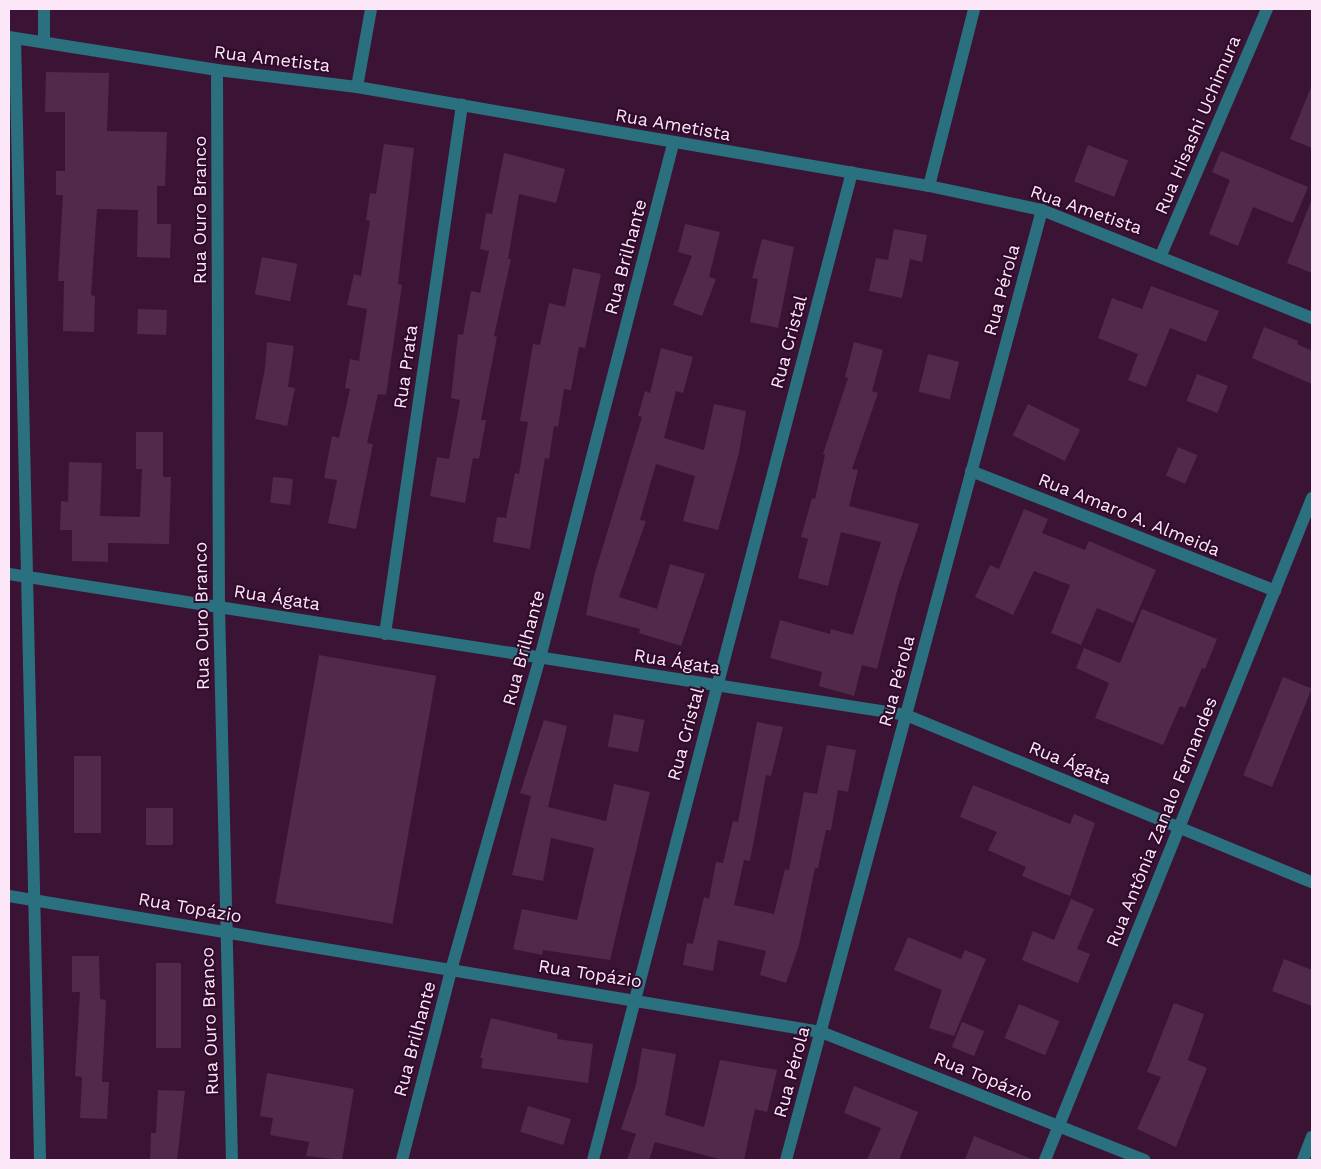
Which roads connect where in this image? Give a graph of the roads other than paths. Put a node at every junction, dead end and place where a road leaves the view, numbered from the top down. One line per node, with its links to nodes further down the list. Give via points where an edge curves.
1 (44, 9): 6 (street)
2 (371, 9): 8 (street)
3 (974, 9): 12 (street)
4 (1267, 9): 14 (street, Rua Hisashi Uchimura)
5 (12, 38): 6 (street, Rua Ametista); 19 (street)
6 (44, 41): 7 (street, Rua Ametista)
7 (217, 70): 8 (street, Rua Ametista); 21 (street, Rua Ouro Branco)
8 (357, 87): 9 (street, Rua Ametista)
9 (462, 105): 10 (street, Rua Ametista); 22 (street, Rua Prata)
10 (673, 144): 11 (street, Rua Ametista); 23 (street, Rua Brilhante)
11 (852, 172): 12 (street, Rua Ametista); 24 (street, Rua Cristal)
12 (929, 186): 13 (street, Rua Ametista)
13 (1042, 210): 14 (street, Rua Ametista); 16 (street, Rua Pérola)
14 (1161, 255): 15 (street, Rua Ametista)
15 (1312, 318)
16 (972, 472): 20 (street, Rua Amaro A. Almeida); 25 (street, Rua Pérola)
17 (1312, 498): 20 (street, Rua Antônia Zanalo Fernandes)
18 (9, 574): 19 (street, Rua Ágata)
19 (27, 576): 21 (street, Rua Ágata); 29 (street)
20 (1274, 591): 26 (street, Rua Antônia Zanalo Fernandes)
21 (219, 606): 22 (street, Rua Ágata); 30 (street, Rua Ouro Branco)
22 (385, 634): 23 (street, Rua Ágata)
23 (540, 658): 24 (street, Rua Ágata); 31 (street, Rua Brilhante)
24 (717, 686): 25 (street, Rua Ágata); 32 (street, Rua Cristal)
25 (906, 715): 26 (street, Rua Ágata); 33 (street, Rua Pérola)
26 (1179, 827): 27 (street, Rua Ágata); 34 (street, Rua Antônia Zanalo Fernandes)
27 (1312, 882)
28 (9, 896): 29 (street, Rua Topázio)
29 (32, 899): 30 (street, Rua Topázio); 36 (street)
30 (224, 932): 31 (street, Rua Topázio); 37 (street, Rua Ouro Branco)
31 (451, 970): 32 (street, Rua Topázio); 38 (street, Rua Brilhante)
32 (635, 999): 33 (street, Rua Topázio); 39 (street, Rua Cristal)
33 (821, 1032): 34 (street, Rua Topázio); 40 (street, Rua Pérola)
34 (1058, 1126): 41 (street, Rua Antônia Zanalo Fernandes); 42 (street, Rua Topázio)
35 (1312, 1137): 43 (street)
36 (40, 1160)
37 (232, 1160)
38 (402, 1160)
39 (594, 1160)
40 (786, 1160)
41 (1045, 1160)
42 (1145, 1160)
43 (1303, 1160)

